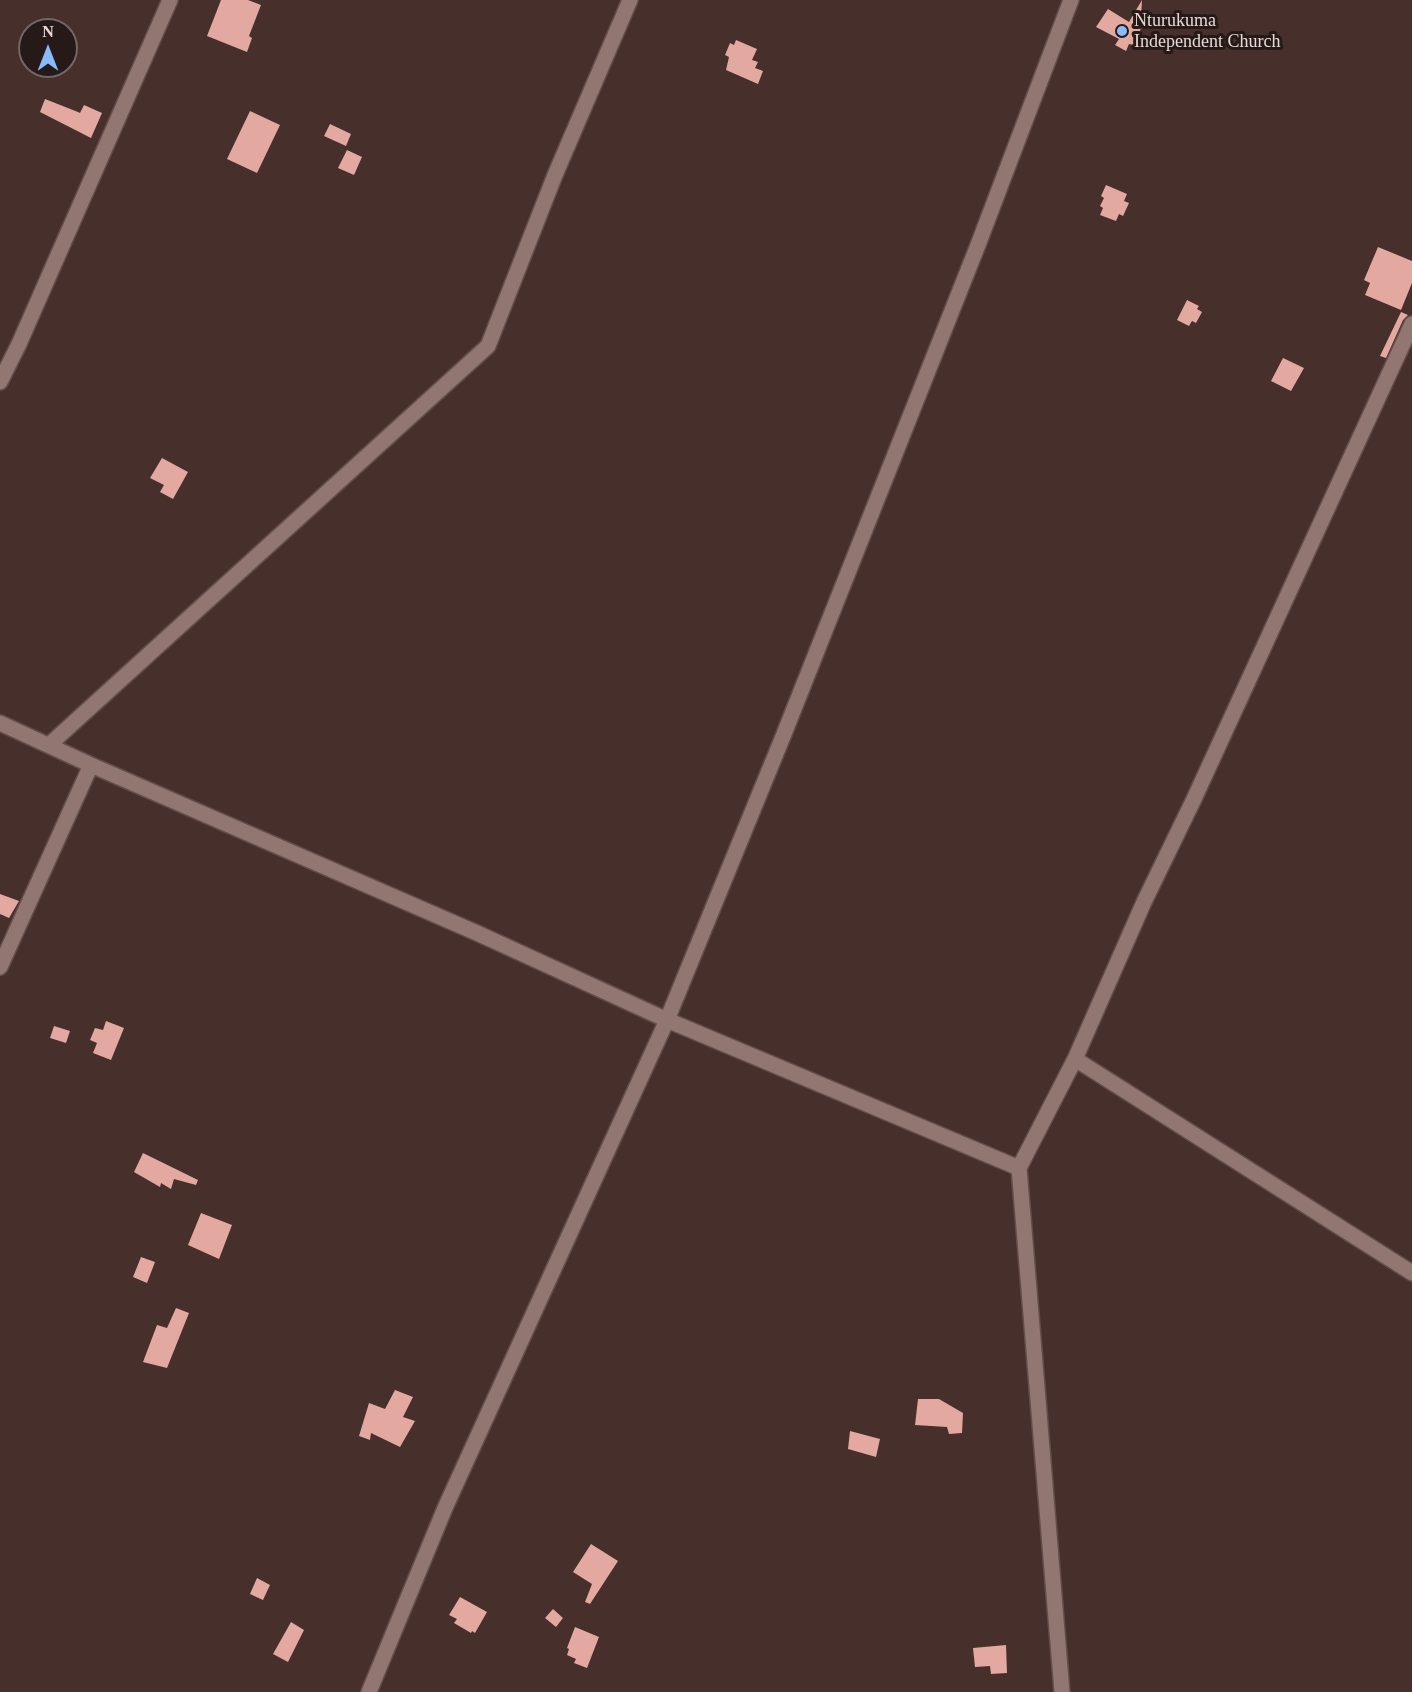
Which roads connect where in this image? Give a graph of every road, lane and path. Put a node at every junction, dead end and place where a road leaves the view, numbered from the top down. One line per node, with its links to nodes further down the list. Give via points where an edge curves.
1 (170, 0): 5 (street)
2 (630, 0): 7 (street, via 488,346)
3 (1071, 0): 10 (street, via 978,245)
4 (1412, 324): 11 (street)
5 (0, 382)
6 (0, 723): 7 (street)
7 (49, 745): 8 (street)
8 (91, 765): 9 (street); 10 (street)
9 (0, 967)
10 (667, 1020): 12 (street); 14 (street, via 445,1508)
11 (1075, 1059): 12 (street); 13 (street)
12 (1019, 1168): 15 (street)
13 (1412, 1273)
14 (369, 1692)
15 (1062, 1692)

